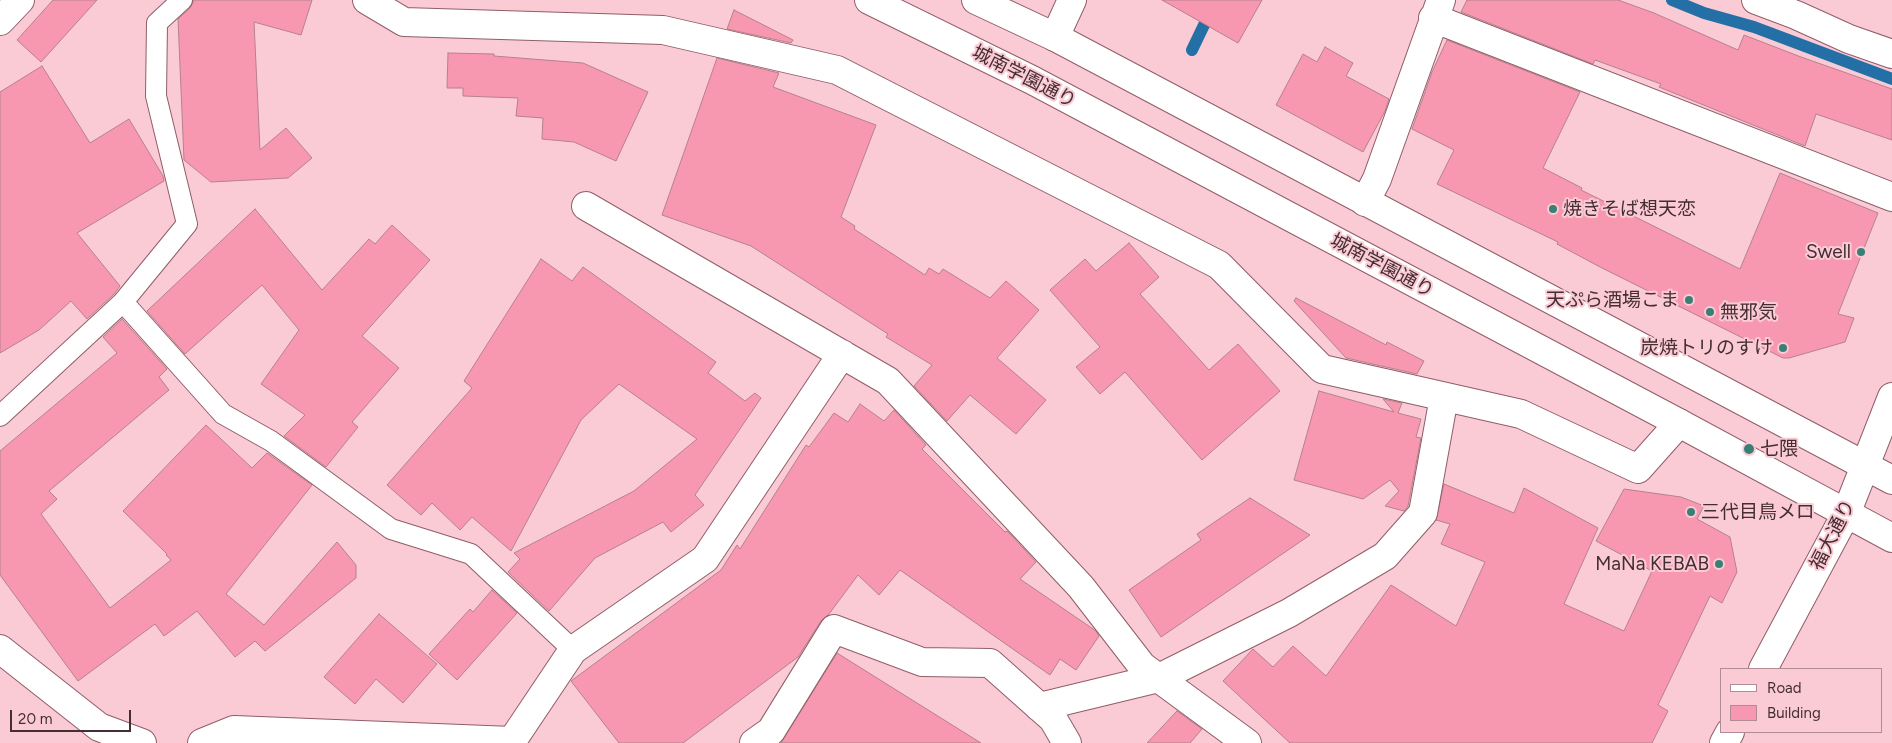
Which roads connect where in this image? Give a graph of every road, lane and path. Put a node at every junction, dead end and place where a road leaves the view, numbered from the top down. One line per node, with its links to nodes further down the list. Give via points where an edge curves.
1 (20, 0): 9 (street)
2 (182, 0): 15 (lane, via 157,23 156,96 187,224)
3 (367, 0): 18 (street, via 404,22 663,30 836,70 1219,265 1322,369)
4 (869, 0): 20 (street, 城南学園通り, via 1032,80)
5 (976, 0): 10 (street)
6 (1072, 0): 10 (street)
7 (1756, 0): 11 (street, via 1849,40)
8 (1437, 9): 12 (street); 13 (street, via 1377,179)
9 (0, 21)
10 (1055, 37): 13 (street)
11 (1892, 54)
12 (1892, 197)
13 (1365, 202): 21 (street)
14 (586, 206): 16 (street)
15 (124, 302): 19 (lane); 26 (lane, via 223,414 271,441 391,529 471,554)
16 (842, 354): 26 (street, via 705,559); 28 (street, via 888,380 1082,587 1142,666)
17 (1892, 396): 21 (street, 福大通り)
18 (1444, 397): 20 (street, via 1521,414 1638,469); 28 (street, via 1423,513 1386,556 1289,613)
19 (0, 416)
20 (1679, 423): 23 (street, 城南学園通り)
21 (1865, 466): 22 (street); 23 (street, 福大通り)
22 (1892, 480)
23 (1846, 514): 24 (street, 城南学園通り); 27 (street, 福大通り)
24 (1892, 538)
25 (0, 649): 30 (street)
26 (573, 650): 31 (street)
27 (1764, 668)
28 (1159, 678): 29 (street); 36 (street)
29 (1039, 707): 34 (street, via 990,663 922,662 834,629 771,731); 35 (street, via 1053,720)
30 (94, 735): 32 (street)
31 (513, 742): 33 (street, via 234,730)
32 (142, 743)
33 (202, 743)
34 (754, 743)
35 (1067, 743)
36 (1247, 743)

